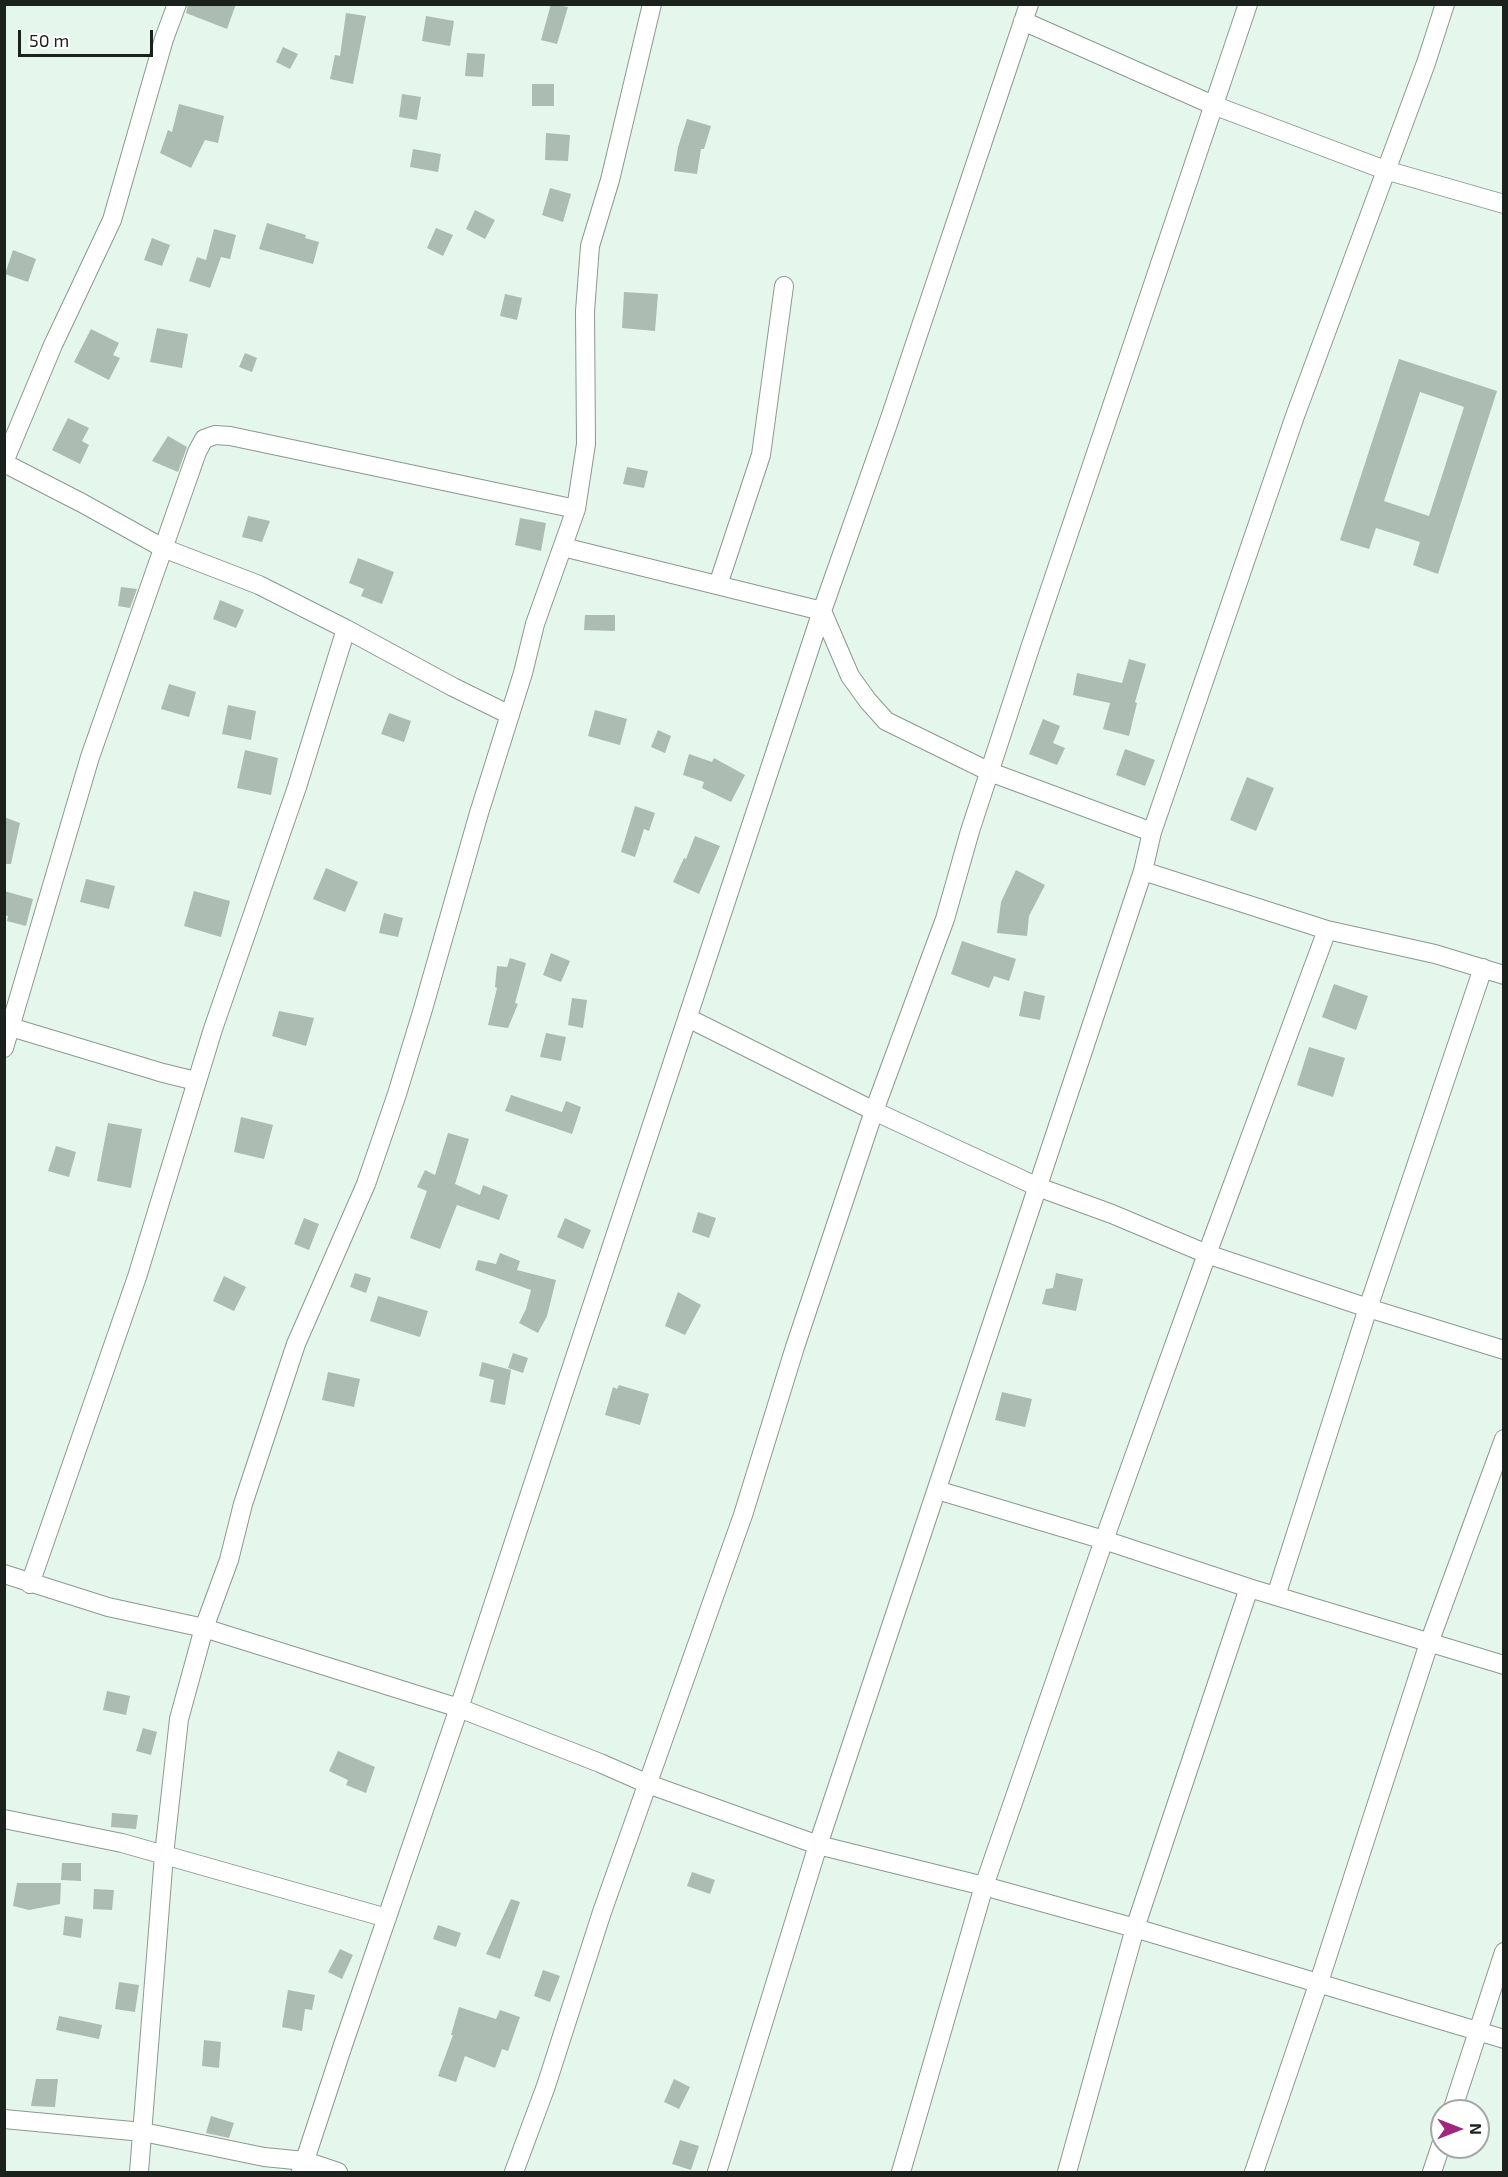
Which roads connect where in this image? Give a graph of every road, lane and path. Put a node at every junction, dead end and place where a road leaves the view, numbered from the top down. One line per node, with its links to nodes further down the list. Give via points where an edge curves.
1 (177, 4): 10 (street, via 112,220 53,345)
2 (652, 4): 11 (street, via 590,246 585,311 586,444)
3 (1248, 4): 6 (street)
4 (1445, 4): 7 (street)
5 (1026, 13): 6 (street); 15 (street)
6 (1213, 105): 7 (street); 18 (street)
7 (1385, 170): 8 (street); 19 (street, via 1295,416)
8 (1503, 204)
9 (784, 286): 14 (street, via 761,455)
10 (4, 463): 13 (street)
11 (576, 509): 12 (street); 13 (street, via 215,435 204,439 197,452)
12 (564, 547): 14 (street); 17 (street, via 535,624)
13 (163, 548): 16 (street, via 260,585); 25 (street, via 90,757)
14 (718, 585): 15 (street)
15 (822, 611): 18 (street, via 850,676 886,721); 24 (street)
16 (346, 629): 17 (street); 27 (street, via 297,787)
17 (510, 715): 40 (street, via 397,1094 366,1184 296,1344)
18 (990, 772): 19 (street); 28 (street, via 945,919)
19 (1152, 832): 20 (street)
20 (1143, 871): 21 (street); 29 (street)
21 (1327, 930): 22 (street); 30 (street)
22 (1483, 968): 23 (street); 31 (street)
23 (1503, 975)
24 (688, 1017): 28 (street); 43 (street)
25 (7, 1026): 26 (street); 27 (street)
26 (4, 1048)
27 (196, 1081): 37 (street, via 137,1277)
28 (874, 1111): 29 (street); 44 (street, via 743,1515)
29 (1038, 1187): 30 (street); 34 (street)
30 (1206, 1254): 31 (street); 35 (street)
31 (1368, 1308): 32 (street); 39 (street)
32 (1503, 1350)
33 (1503, 1439): 41 (street)
34 (938, 1490): 35 (street); 46 (street)
35 (1104, 1540): 38 (street); 48 (street)
36 (4, 1574): 37 (street)
37 (30, 1584): 40 (street, via 108,1607)
38 (1249, 1588): 39 (street); 50 (street)
39 (1276, 1596): 41 (street)
40 (204, 1628): 43 (street); 47 (street, via 179,1719)
41 (1429, 1642): 42 (street); 52 (street)
42 (1503, 1665)
43 (459, 1708): 44 (street); 49 (street)
44 (648, 1784): 46 (street); 61 (street)
45 (4, 1820): 47 (street)
46 (819, 1845): 48 (street); 62 (street)
47 (164, 1855): 49 (street); 57 (street)
48 (984, 1886): 50 (street); 63 (street)
49 (387, 1918): 58 (street)
50 (1135, 1928): 52 (street); 64 (street)
51 (1503, 1952): 53 (street)
52 (1320, 1982): 53 (street); 65 (street)
53 (1477, 2031): 54 (street); 55 (street)
54 (1503, 2039)
55 (1456, 2099)
56 (4, 2119): 57 (street)
57 (144, 2132): 58 (street); 59 (street)
58 (303, 2167): 60 (street)
59 (139, 2172)
60 (338, 2172)
61 (514, 2172)
62 (717, 2172)
63 (901, 2172)
64 (1067, 2172)
65 (1254, 2172)

